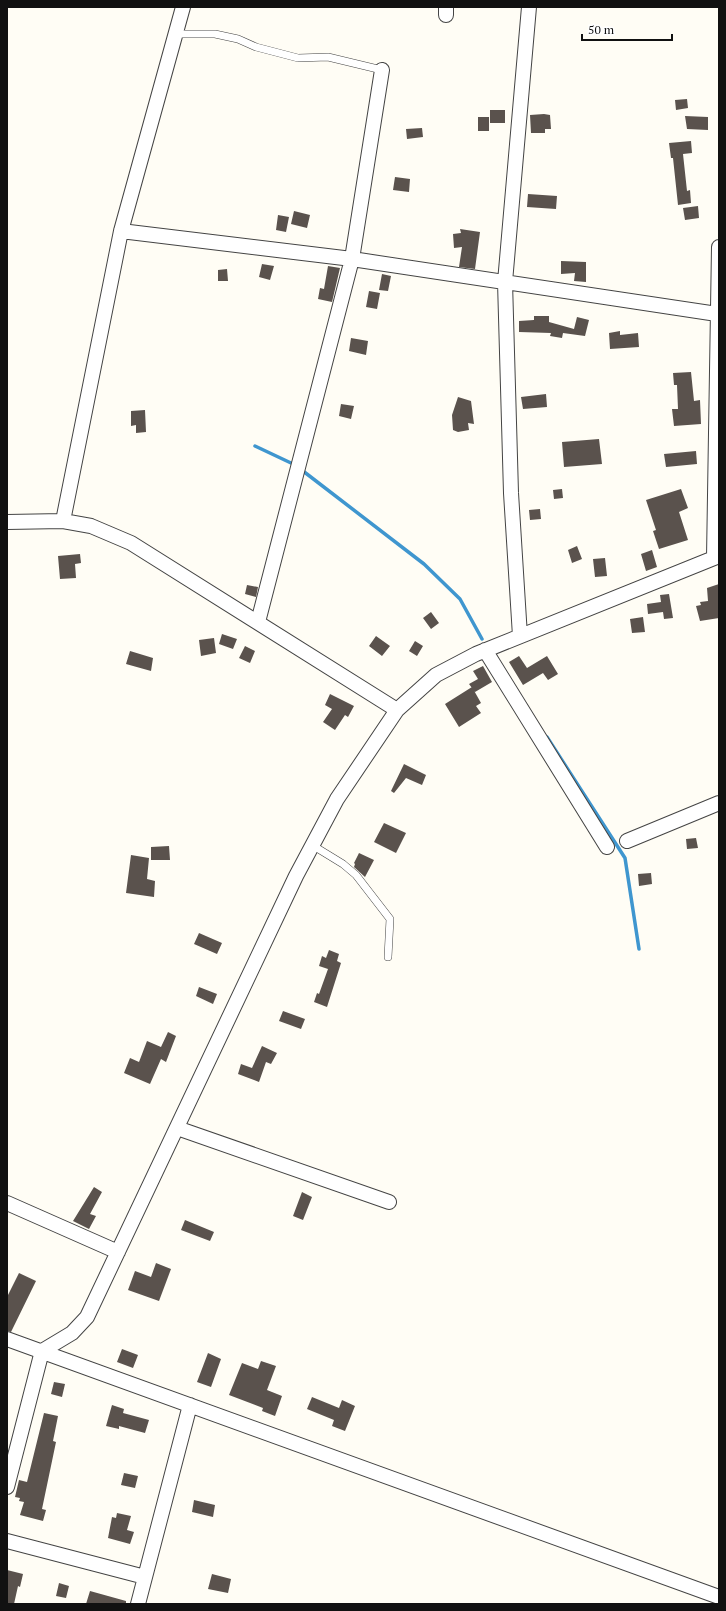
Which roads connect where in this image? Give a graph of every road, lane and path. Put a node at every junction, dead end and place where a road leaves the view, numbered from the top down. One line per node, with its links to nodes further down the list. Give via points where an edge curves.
1 (183, 7): 3 (street)
2 (529, 7): 8 (street)
3 (176, 34): 4 (lane, via 216,34 298,58 328,57); 5 (street)
4 (382, 70): 7 (street)
5 (121, 231): 7 (street); 11 (street)
6 (719, 247): 9 (street)
7 (352, 259): 8 (street); 14 (street)
8 (505, 282): 10 (street); 15 (street, via 511,493)
9 (718, 282): 10 (street)
10 (717, 314): 13 (street)
11 (63, 521): 12 (street); 14 (street, via 91,526 131,543)
12 (7, 522)
13 (716, 557): 15 (street)
14 (258, 622): 17 (street)
15 (520, 636): 16 (street)
16 (485, 650): 17 (street, via 436,675); 21 (street)
17 (397, 710): 20 (street, via 337,799)
18 (719, 803): 19 (street)
19 (627, 841)
20 (312, 845): 22 (lane, via 356,875 390,919); 23 (street)
21 (607, 847)
22 (388, 957)
23 (177, 1128): 24 (street); 26 (street)
24 (389, 1202)
25 (7, 1203): 26 (street)
26 (118, 1252): 28 (street, via 87,1317 72,1333)
27 (7, 1339): 28 (street)
28 (42, 1351): 29 (street); 30 (street)
29 (190, 1405): 32 (street); 33 (street)
30 (7, 1487)
31 (7, 1541): 32 (street)
32 (145, 1577): 34 (street)
33 (719, 1597)
34 (138, 1604)

